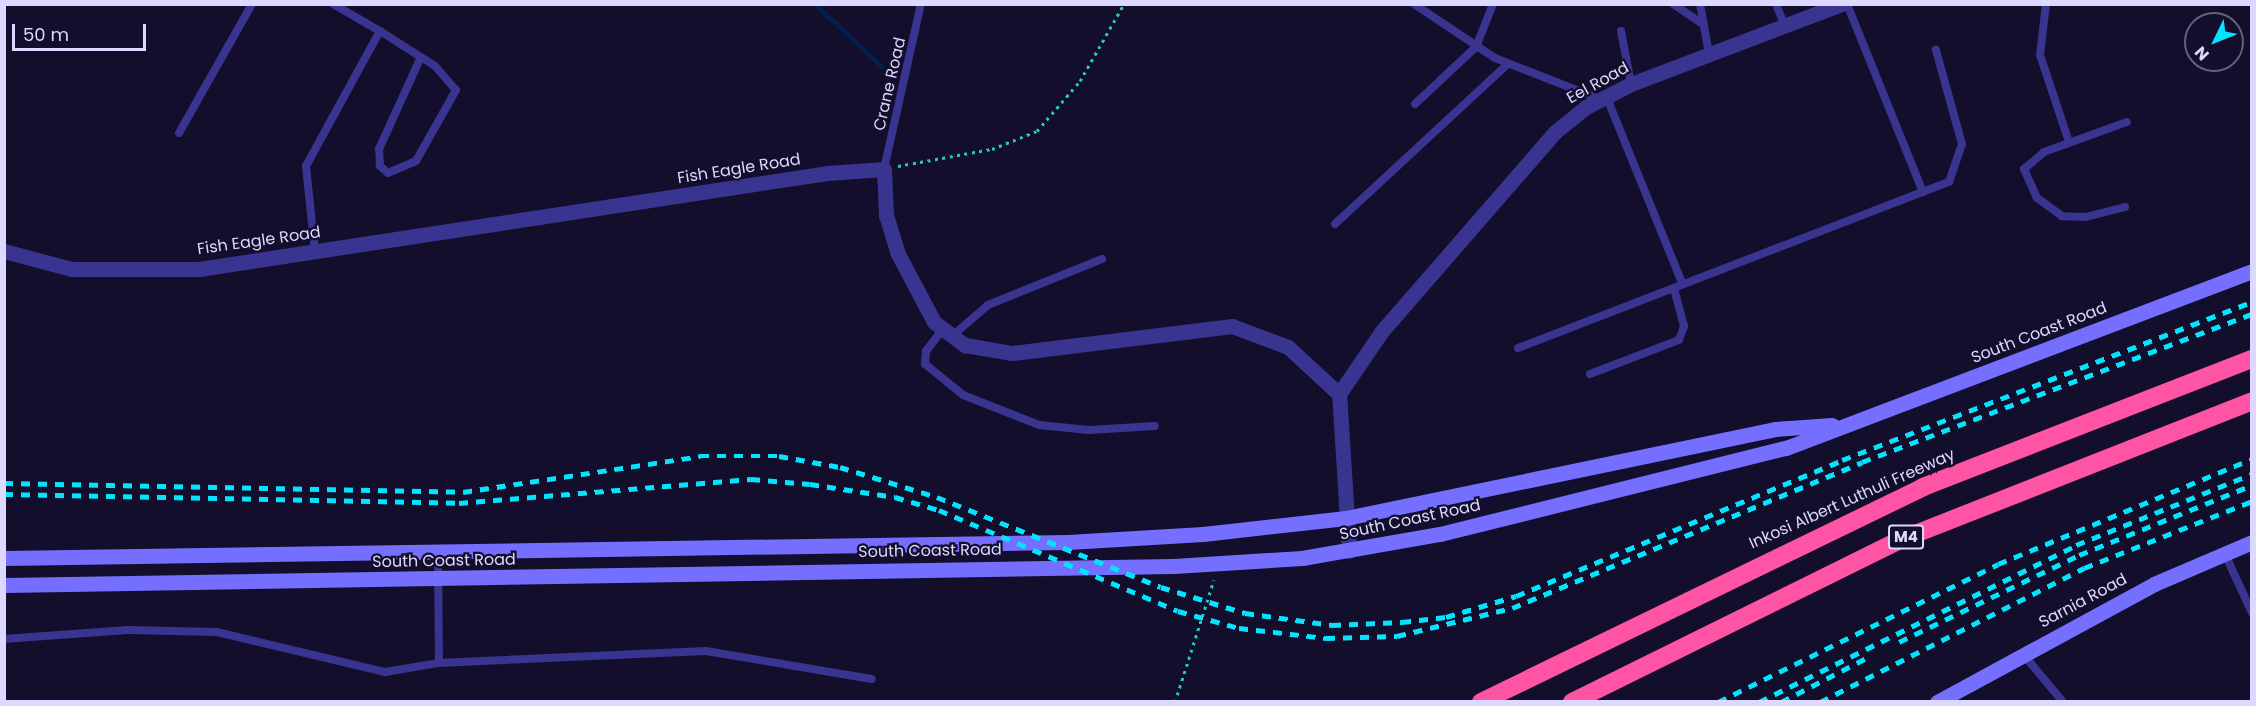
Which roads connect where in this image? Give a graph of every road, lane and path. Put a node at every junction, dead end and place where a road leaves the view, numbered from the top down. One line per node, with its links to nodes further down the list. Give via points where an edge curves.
1 (252, 4): 26 (lane)
2 (333, 4): 16 (lane)
3 (921, 4): 28 (lane, Crane Road)
4 (1124, 4): 28 (path, via 1080,81 1037,131 992,149)
5 (1414, 4): 17 (lane)
6 (1493, 4): 17 (lane)
7 (1673, 4): 13 (lane)
8 (1700, 4): 13 (lane)
9 (1776, 4): 14 (lane)
10 (1842, 4): 14 (street, Eel Road)
11 (1847, 4): 29 (lane)
12 (2046, 4): 27 (lane, via 2040,55)
13 (1704, 25): 19 (lane)
14 (1785, 26): 19 (street, Eel Road)
15 (1621, 31): 22 (lane)
16 (380, 32): 20 (lane); 33 (lane, via 306,166)
17 (1476, 46): 21 (lane); 24 (lane)
18 (1936, 50): 29 (lane, via 1962,144 1954,177)
19 (1709, 54): 22 (street, Eel Road)
20 (421, 57): 20 (lane, via 379,149 380,166 388,173 416,161 456,95 445,74)
21 (1508, 64): 23 (lane); 31 (lane)
22 (1631, 84): 23 (street, Eel Road)
23 (1603, 98): 36 (lane, via 1618,117); 42 (street, Eel Road, via 1555,132 1382,331)
24 (1415, 104)
25 (2127, 122): 27 (lane)
26 (179, 133)
27 (2069, 142): 30 (lane, via 2025,166 2037,198 2069,218)
28 (884, 169): 33 (street, Fish Eagle Road, via 827,173); 38 (street, via 885,206 897,252)
29 (1923, 192): 36 (lane)
30 (2125, 207)
31 (1335, 224)
32 (4, 251): 33 (street, Fish Eagle Road, via 71,269 123,273 199,269)
33 (315, 252)
34 (1102, 259): 38 (lane, via 988,304)
35 (2252, 272): 44 (street, South Coast Road)
36 (1683, 285): 37 (lane)
37 (1674, 288): 39 (lane); 41 (lane, via 1684,326 1679,340)
38 (947, 334): 42 (street, via 986,352 1012,353 1233,326 1288,347); 45 (lane, via 926,351 925,364 963,395 1021,420 1058,428)
39 (1518, 348)
40 (2252, 359): 61 (highway, Inkosi Albert Luthuli Freeway / M4, via 1923,487)
41 (1590, 374)
42 (1339, 394): 46 (street)
43 (2252, 401): 62 (highway, M4, via 1900,540)
44 (1838, 425): 46 (street, South Coast Road, via 1775,429); 49 (street, South Coast Road, via 1786,448 1440,534)
45 (1155, 426)
46 (1346, 518): 48 (street, South Coast Road, via 1068,542); 49 (street)
47 (2252, 542): 50 (street, Sarnia Road)
48 (438, 552): 51 (street, South Coast Road); 52 (lane)
49 (1349, 552): 52 (street, South Coast Road, via 1174,566)
50 (2224, 552): 55 (lane); 57 (street, Sarnia Road)
51 (4, 558)
52 (441, 579): 54 (street, South Coast Road); 58 (lane)
53 (1213, 582): 60 (path)
54 (4, 585)
55 (2252, 613)
56 (4, 639): 58 (lane, via 128,630 217,632 385,672)
57 (2023, 654): 63 (street, Sarnia Road); 64 (lane)
58 (439, 663): 59 (lane, via 706,651)
59 (872, 679)
60 (1175, 702)
61 (1480, 702)
62 (1572, 702)
63 (1937, 702)
64 (2063, 702)

